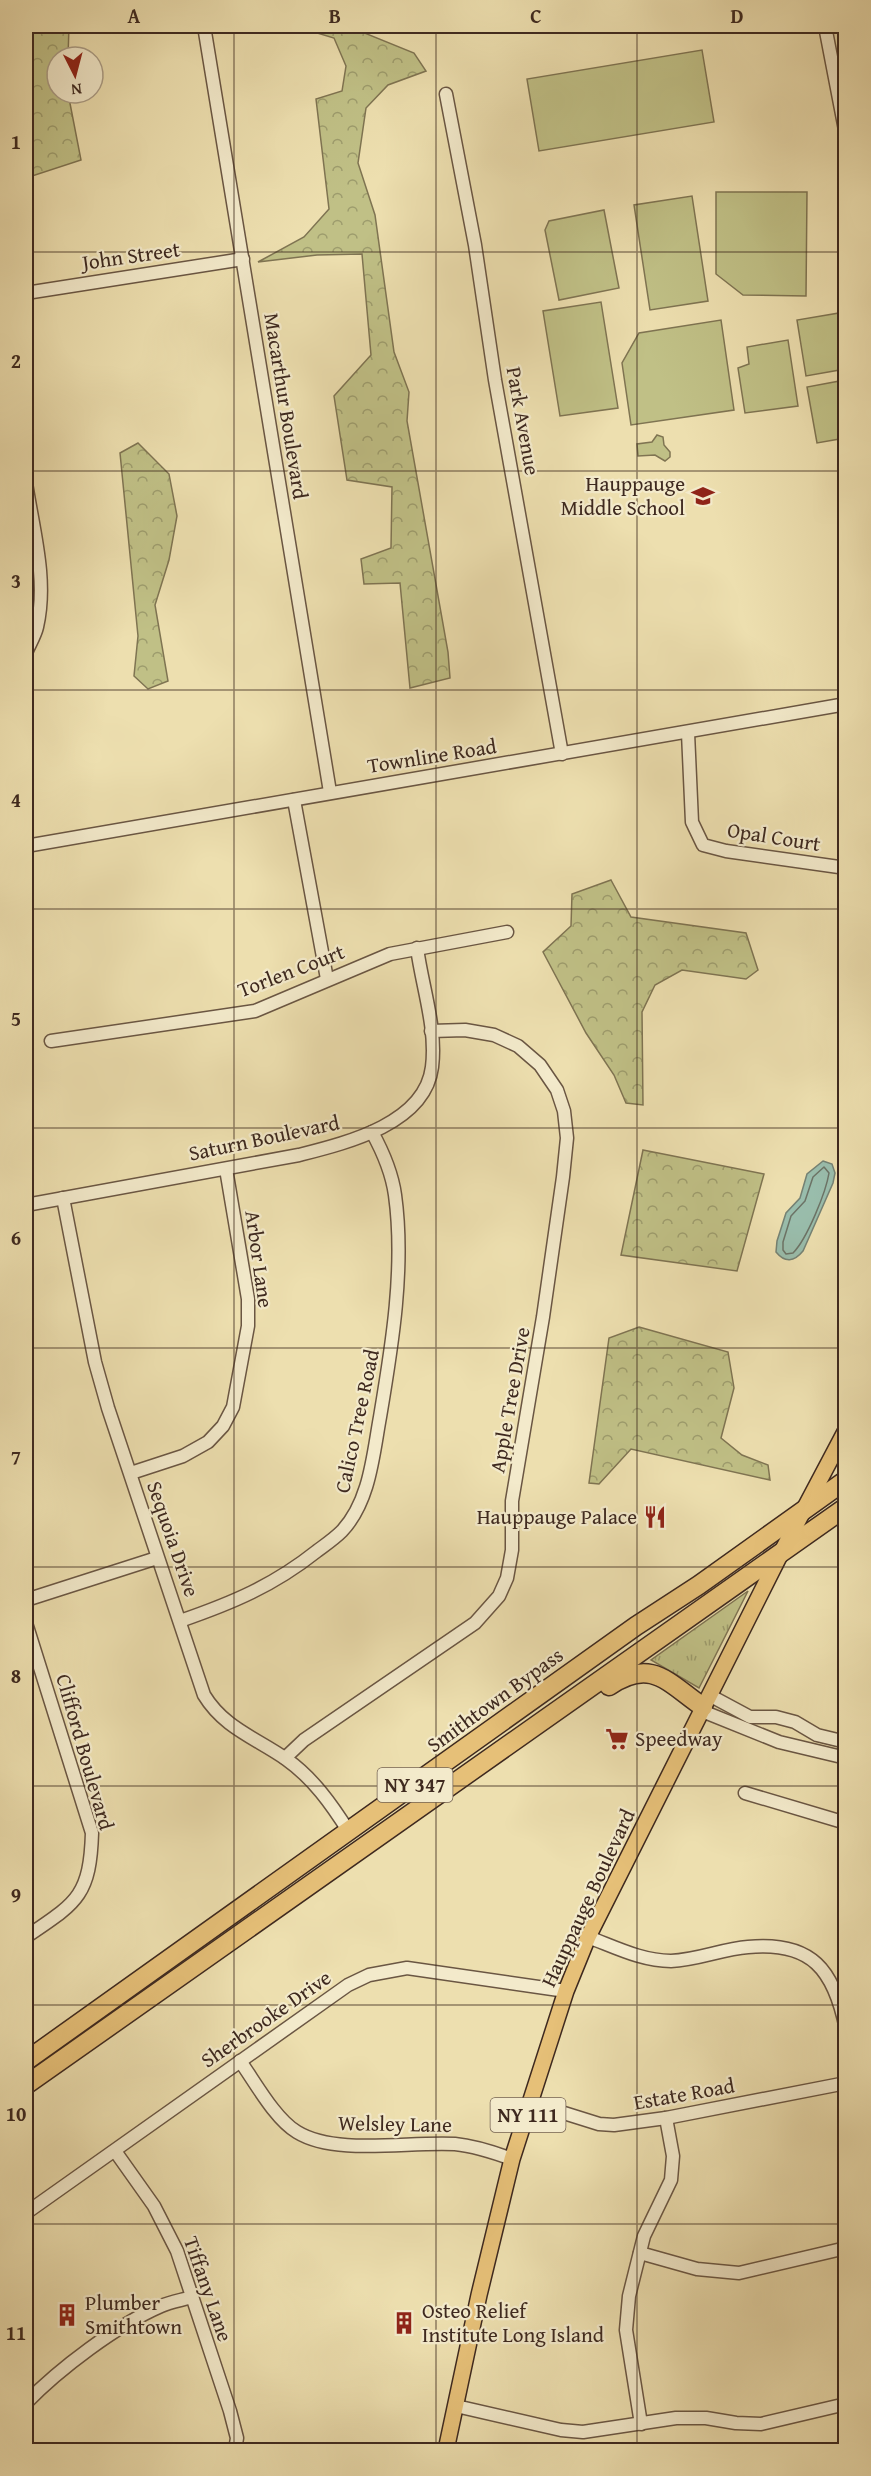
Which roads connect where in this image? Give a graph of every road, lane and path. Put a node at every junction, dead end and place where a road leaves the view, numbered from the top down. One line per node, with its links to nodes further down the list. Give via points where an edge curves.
1 (204, 26): 5 (street, Macarthur Boulevard)
2 (825, 26): 4 (street)
3 (446, 93): 11 (street, Park Avenue)
4 (846, 135)
5 (243, 259): 6 (street, John Street); 12 (street, Macarthur Boulevard)
6 (26, 292)
7 (26, 483): 8 (street, via 41,599 37,629)
8 (26, 653)
9 (846, 705): 10 (street, Townline Road)
10 (688, 733): 11 (street, Townline Road); 15 (street, Opal Court, via 692,822 703,845)
11 (562, 754): 12 (street, Townline Road)
12 (330, 792): 13 (street, Townline Road)
13 (294, 800): 14 (street, Townline Road); 18 (street)
14 (26, 846)
15 (846, 868)
16 (507, 932): 17 (street, Torlen Court)
17 (417, 948): 18 (street, Torlen Court, via 390,954); 19 (street, Saturn Boulevard)
18 (327, 979): 20 (street, Torlen Court, via 255,1011)
19 (431, 1031): 21 (street, Saturn Boulevard, via 433,1065 428,1087 419,1100); 40 (street, Apple Tree Drive, via 465,1030 494,1035 518,1046 540,1065 557,1090 564,1111 564,1177 512,1501 512,1550 507,1578 499,1596 475,1623 304,1740)
20 (51, 1041)
21 (372, 1132): 22 (street, Saturn Boulevard, via 299,1155); 33 (street, Calico Tree Road, via 385,1155 395,1194 397,1266 394,1334 369,1475 359,1508 341,1531 292,1571 233,1602)
22 (226, 1168): 23 (street, Saturn Boulevard); 26 (street, Arbor Lane, via 248,1299 233,1407 208,1442 183,1456)
23 (63, 1198): 24 (street, Saturn Boulevard); 26 (street, Sequoia Drive, via 95,1362)
24 (26, 1205)
25 (846, 1430): 29 (main road, Hauppauge Boulevard / NY 111)
26 (131, 1473): 31 (street, Sequoia Drive)
27 (846, 1480): 29 (highway, Smithtown Bypass / NY 347)
28 (846, 1507): 30 (highway, Smithtown Bypass / NY 347)
29 (805, 1508): 30 (main road, Hauppauge Boulevard / NY 111); 44 (highway, Smithtown Bypass / NY 347)
30 (781, 1553): 35 (main road, Hauppauge Boulevard / NY 111); 36 (highway, Smithtown Bypass / NY 347)
31 (157, 1558): 32 (street); 33 (street, Sequoia Drive)
32 (26, 1600)
33 (180, 1621): 40 (street, Sequoia Drive, via 204,1695 213,1709 230,1725)
34 (26, 1623): 45 (street, Clifford Boulevard, via 92,1833 91,1863 83,1888 68,1909)
35 (705, 1704): 36 (highway, via 664,1679 638,1672 559,1716); 37 (street, via 750,1717 776,1717); 39 (street, via 747,1731); 46 (main road, Hauppauge Boulevard / NY 111)
36 (547, 1716): 52 (highway, Smithtown Bypass / NY 347)
37 (802, 1726): 38 (street, via 817,1735); 39 (street)
38 (846, 1742)
39 (795, 1746): 41 (street)
40 (285, 1758): 44 (street, Sequoia Drive, via 321,1792)
41 (846, 1758)
42 (745, 1793): 43 (street)
43 (846, 1823)
44 (349, 1832): 49 (highway, Smithtown Bypass / NY 347)
45 (26, 1937)
46 (588, 1937): 47 (main road, Hauppauge Boulevard / NY 111); 48 (street, via 643,1958 670,1961 747,1947 777,1947 802,1953 829,1977)
47 (566, 1991): 50 (street, Sherbrooke Drive, via 407,1968 387,1970 348,1985); 53 (main road, Hauppauge Boulevard / NY 111)
48 (846, 2029)
49 (26, 2061)
50 (240, 2061): 55 (street, Sherbrooke Drive); 56 (street, Welsley Lane, via 280,2116 296,2132 317,2141 347,2145 453,2144 477,2147)
51 (846, 2084): 54 (street, Estate Road)
52 (26, 2085)
53 (532, 2103): 54 (street, Estate Road, via 599,2124); 56 (main road, Hauppauge Boulevard / NY 111)
54 (666, 2118): 59 (street, via 673,2156 672,2180 653,2214)
55 (116, 2151): 57 (street, Sherbrooke Drive); 60 (street, Tiffany Lane, via 154,2206 177,2251)
56 (512, 2159): 63 (main road, Hauppauge Boulevard / NY 111)
57 (26, 2213)
58 (846, 2248): 59 (street, via 739,2273 697,2269)
59 (640, 2253): 64 (street, via 629,2296 626,2330)
60 (192, 2297): 61 (street, via 162,2306 131,2322 51,2378); 65 (street, Tiffany Lane, via 230,2411 237,2438)
61 (26, 2403)
62 (846, 2404): 64 (street, via 761,2424 676,2418)
63 (456, 2406): 64 (street, via 561,2430 599,2431); 66 (main road, Hauppauge Boulevard / NY 111)
64 (641, 2424)
65 (235, 2451)
66 (446, 2451)

